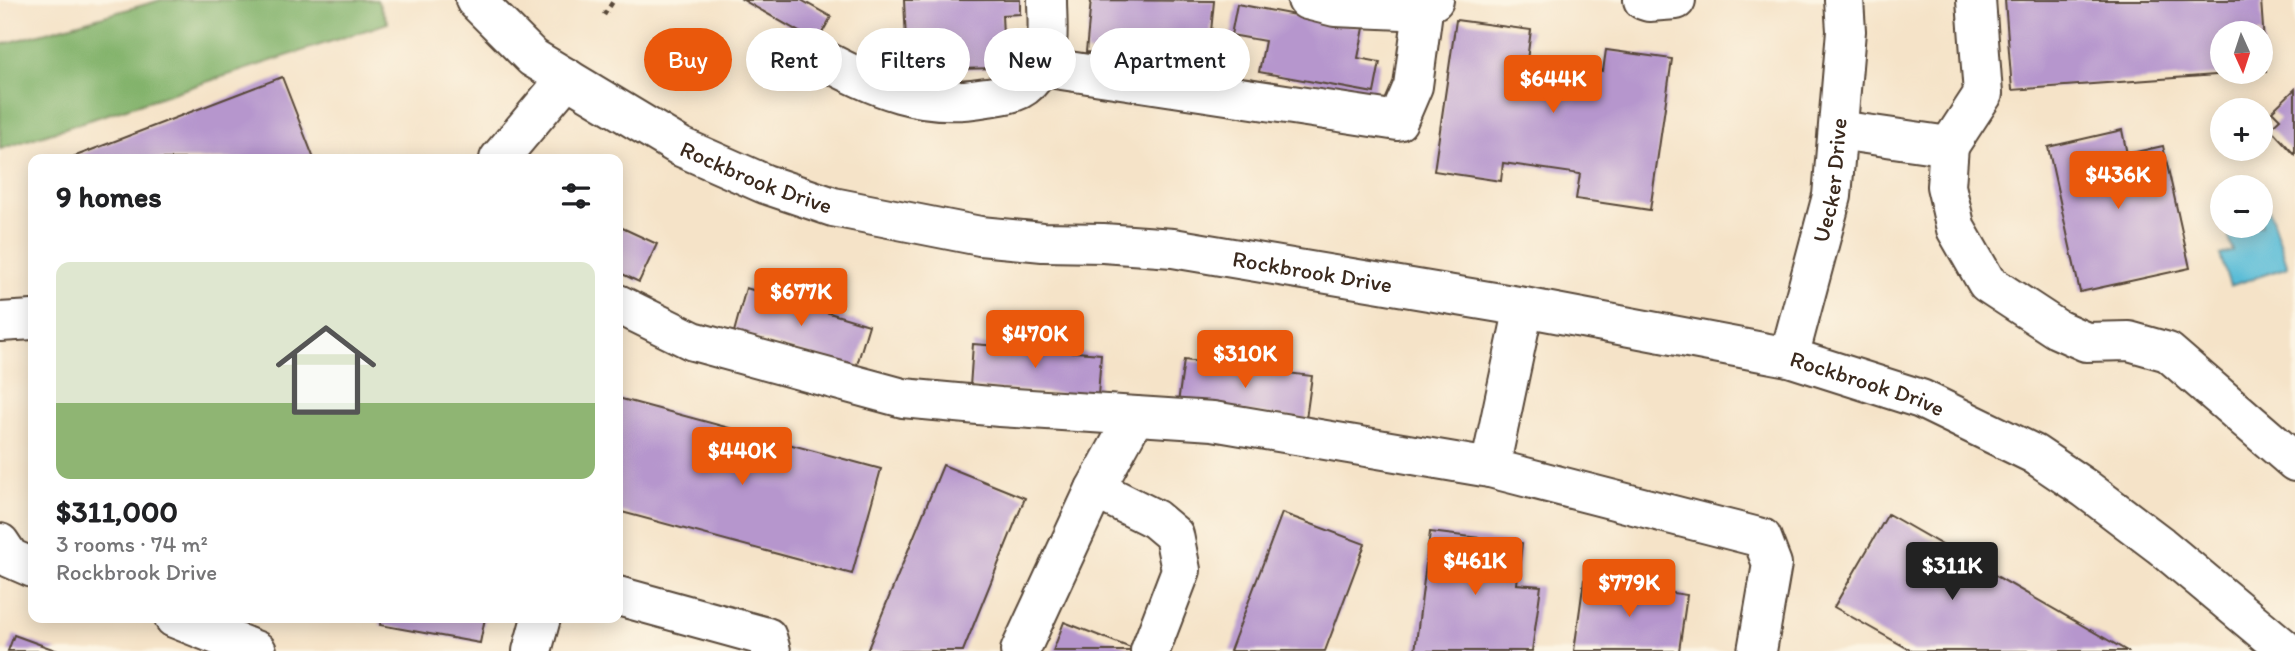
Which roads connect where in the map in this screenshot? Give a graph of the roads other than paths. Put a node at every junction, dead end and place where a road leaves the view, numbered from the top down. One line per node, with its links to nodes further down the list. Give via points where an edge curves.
1 (475, 0): 12 (street, Rockbrook Drive, via 533,58)
2 (1047, 0): 9 (street)
3 (1307, 0): 8 (street, via 1335,7 1403,10)
4 (1643, 0): 5 (street)
5 (1676, 0)
6 (1844, 0): 14 (street, Uecker Drive)
7 (1976, 0): 15 (street, via 1983,94)
8 (1429, 1): 11 (street, via 1413,86 1398,121)
9 (1047, 28)
10 (842, 69): 13 (street, via 924,100 965,101)
11 (1076, 72)
12 (567, 78): 16 (street); 18 (street, Rockbrook Drive, via 681,147 765,184 833,207 980,236 1173,248)
13 (1021, 91)
14 (1838, 130): 15 (street); 21 (street, Uecker Drive, via 1832,197)
15 (1949, 146): 23 (street, via 1946,186 1956,229 1987,283 2057,329 2087,342 2129,341 2168,352)
16 (503, 154)
17 (623, 306): 22 (street, via 693,341 903,398)
18 (1524, 307): 21 (street, Rockbrook Drive); 24 (street)
19 (28, 320): 20 (street)
20 (0, 321)
21 (1789, 357): 35 (street, Rockbrook Drive, via 1921,399 2034,454 2160,545)
22 (1135, 416): 24 (street, via 1213,421); 25 (street)
23 (2295, 462)
24 (1490, 468): 29 (street, via 1762,538 1772,564)
25 (1095, 489): 33 (street); 34 (street, via 1154,519 1174,535 1181,570)
26 (623, 597): 32 (street, via 767,637)
27 (187, 623): 30 (street)
28 (540, 623): 31 (street)
29 (1768, 645)
30 (257, 651)
31 (532, 651)
32 (771, 651)
33 (1020, 651)
34 (1150, 651)
35 (2287, 651)

